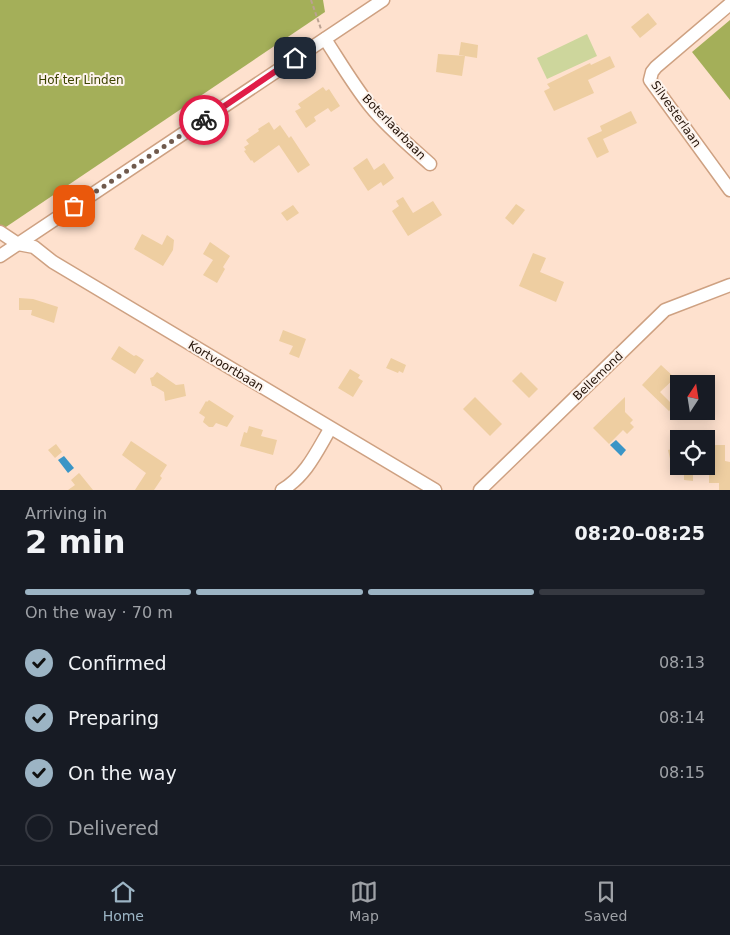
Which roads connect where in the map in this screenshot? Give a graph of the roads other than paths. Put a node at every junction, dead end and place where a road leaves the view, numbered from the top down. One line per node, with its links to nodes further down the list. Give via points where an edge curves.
1 (383, 0): 3 (street)
2 (730, 4): 5 (street, Silvesterlaan, via 656,68 650,80)
3 (325, 38): 4 (street, Boterlaarbaan, via 372,108); 7 (street)
4 (430, 164)
5 (730, 190)
6 (0, 232): 7 (street, Kortvoortbaan)
7 (18, 244): 8 (street); 10 (street, Kortvoortbaan, via 34,247 53,262)
8 (0, 256)
9 (730, 285): 13 (street, Bellemond, via 665,310)
10 (330, 429): 11 (street, via 306,470); 12 (street, Kortvoortbaan)
11 (282, 490)
12 (435, 490)
13 (480, 490)

